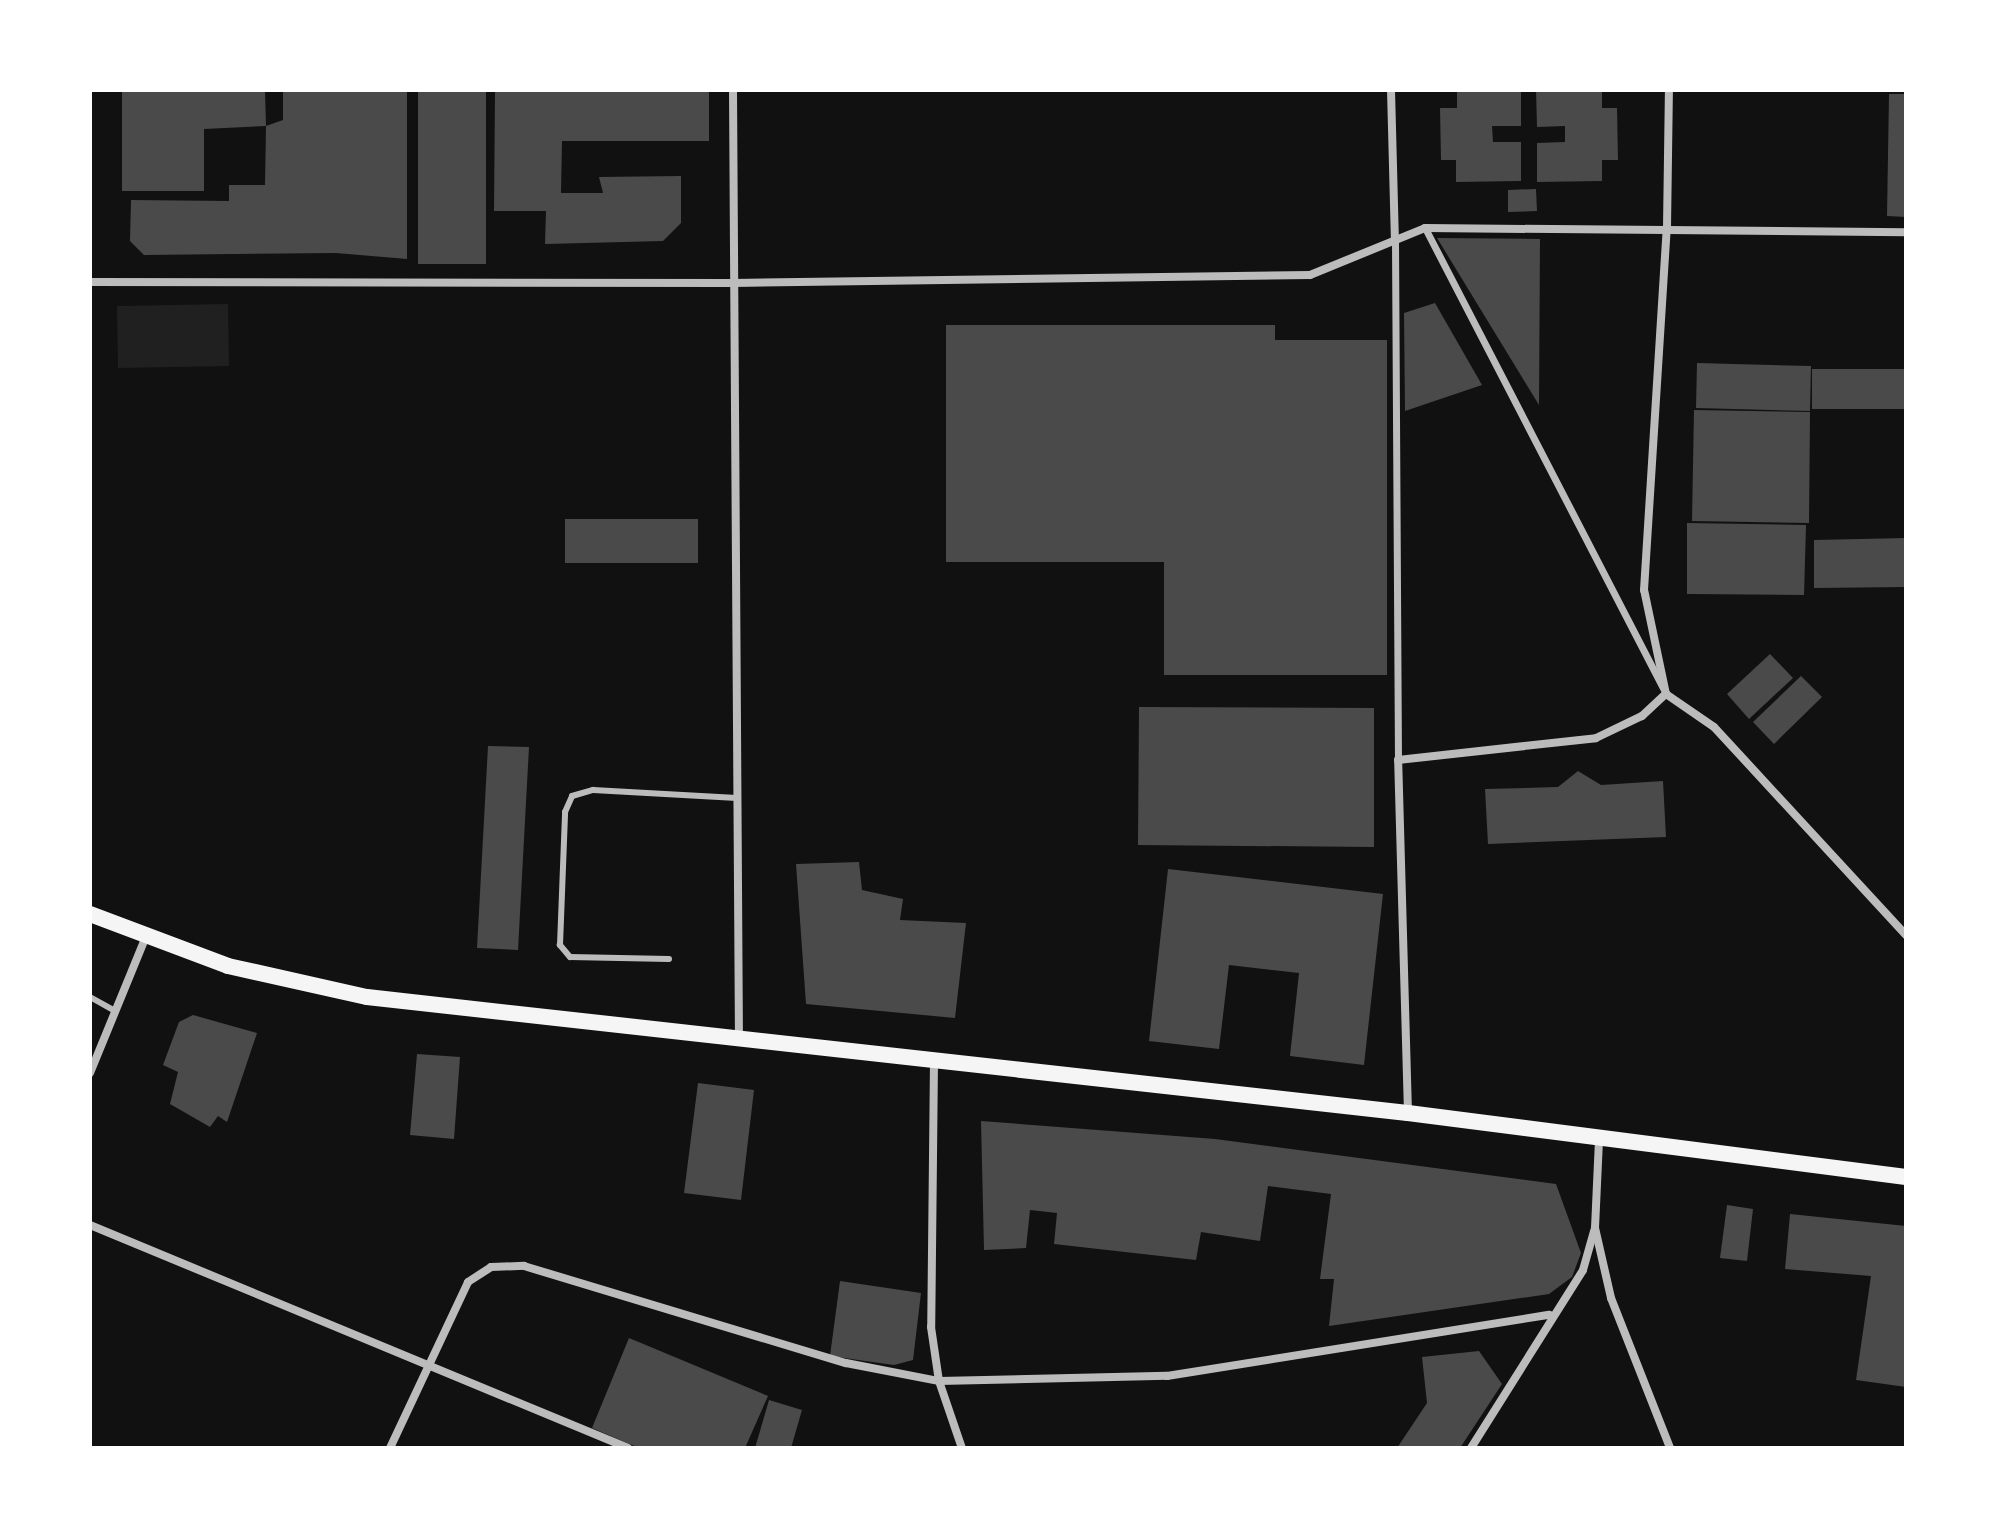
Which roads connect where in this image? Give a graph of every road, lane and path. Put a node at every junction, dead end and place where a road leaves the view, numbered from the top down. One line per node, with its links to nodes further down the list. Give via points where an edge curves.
1 (733, 90): 9 (street)
2 (1391, 90): 7 (street)
3 (1669, 90): 5 (street)
4 (1425, 228): 5 (street); 7 (street); 10 (street)
5 (1667, 228): 6 (street); 10 (street, via 1644,590)
6 (1906, 232)
7 (1395, 242): 9 (street, via 1310,275); 11 (street)
8 (90, 282): 9 (street)
9 (733, 283): 12 (street)
10 (1666, 694): 11 (street, via 1642,716 1596,738); 14 (street, via 1714,727)
11 (1398, 760): 22 (street)
12 (737, 798): 16 (lane, via 593,790 572,796 565,812 560,945 570,957); 19 (street)
13 (90, 914): 15 (main road)
14 (1906, 935)
15 (145, 939): 18 (street); 19 (main road, via 228,966 367,997)
16 (669, 959)
17 (90, 997): 18 (lane)
18 (115, 1011): 21 (street)
19 (739, 1039): 20 (main road)
20 (934, 1061): 22 (main road); 29 (street, via 931,1327)
21 (90, 1073)
22 (1408, 1113): 23 (main road)
23 (1599, 1140): 24 (main road); 26 (street)
24 (1906, 1177)
25 (90, 1225): 28 (street)
26 (1595, 1228): 27 (street, via 1583,1270); 34 (street, via 1611,1298)
27 (1549, 1315): 29 (street, via 1167,1376); 33 (street)
28 (426, 1364): 29 (street, via 468,1282 491,1267 524,1266 846,1363); 30 (street); 31 (street)
29 (939, 1381): 32 (street)
30 (390, 1448)
31 (628, 1448)
32 (962, 1448)
33 (1471, 1448)
34 (1670, 1448)

